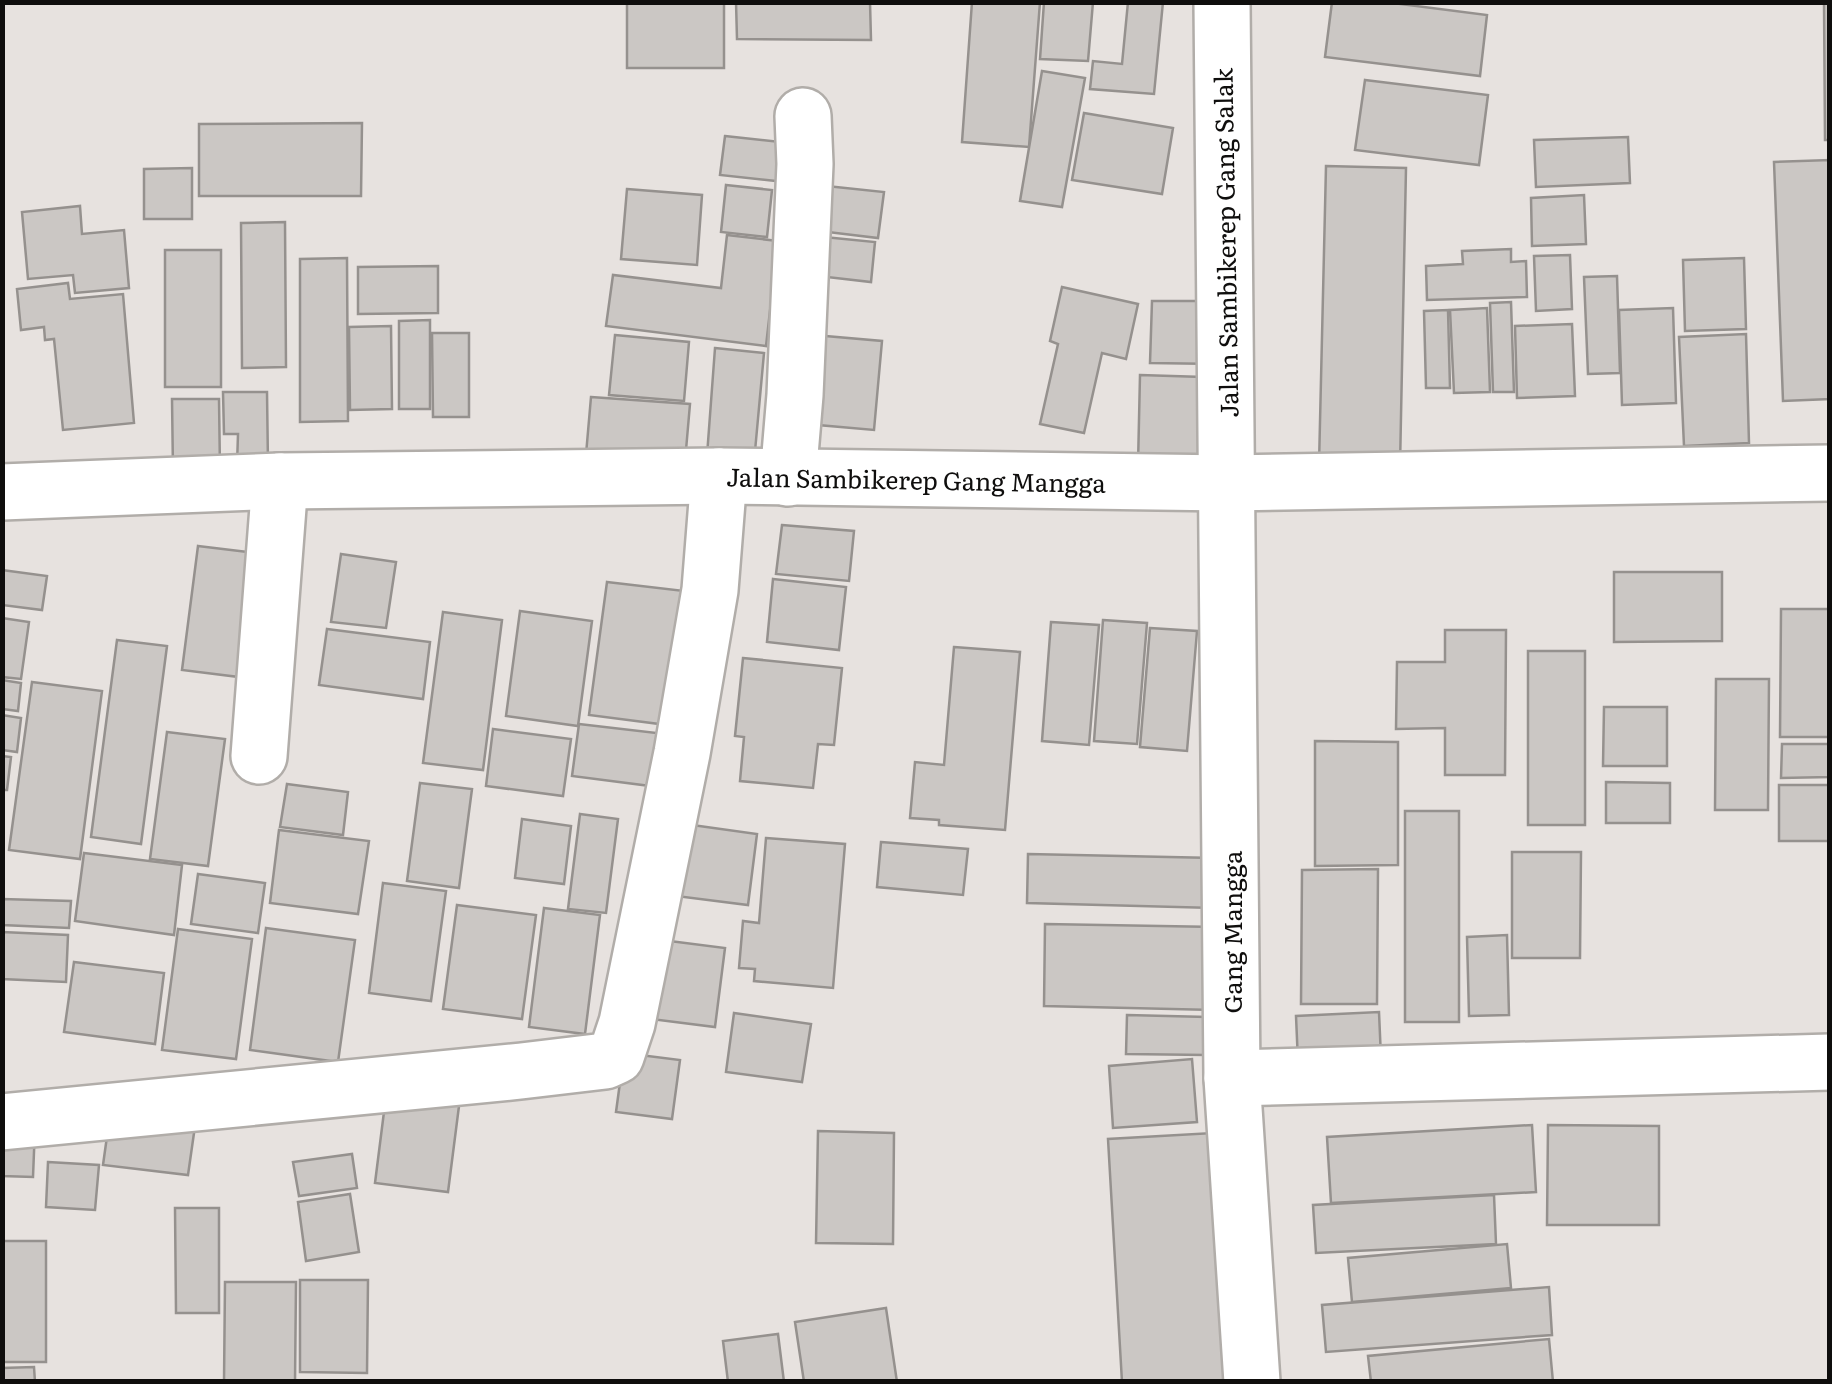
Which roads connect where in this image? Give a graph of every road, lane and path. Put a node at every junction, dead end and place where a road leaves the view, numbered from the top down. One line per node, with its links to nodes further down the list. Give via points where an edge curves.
1 (1222, 2): 7 (street, Jalan Sambikerep Gang Salak)
2 (804, 116): 5 (street)
3 (1830, 473): 7 (street, Jalan Sambikerep Gang Mangga)
4 (719, 476): 5 (street, Jalan Sambikerep Gang Mangga); 6 (street, Jalan Sambikerep Gang Mangga); 12 (street, via 710,590 682,753 616,1056)
5 (788, 478): 7 (street, Jalan Sambikerep Gang Mangga)
6 (280, 481): 8 (street, Jalan Sambikerep Gang Mangga); 9 (street)
7 (1228, 483): 11 (street, Gang Mangga)
8 (2, 492)
9 (259, 756)
10 (1830, 1062): 11 (street)
11 (1232, 1078): 13 (street, Gang Mangga)
12 (2, 1122)
13 (1252, 1382)

